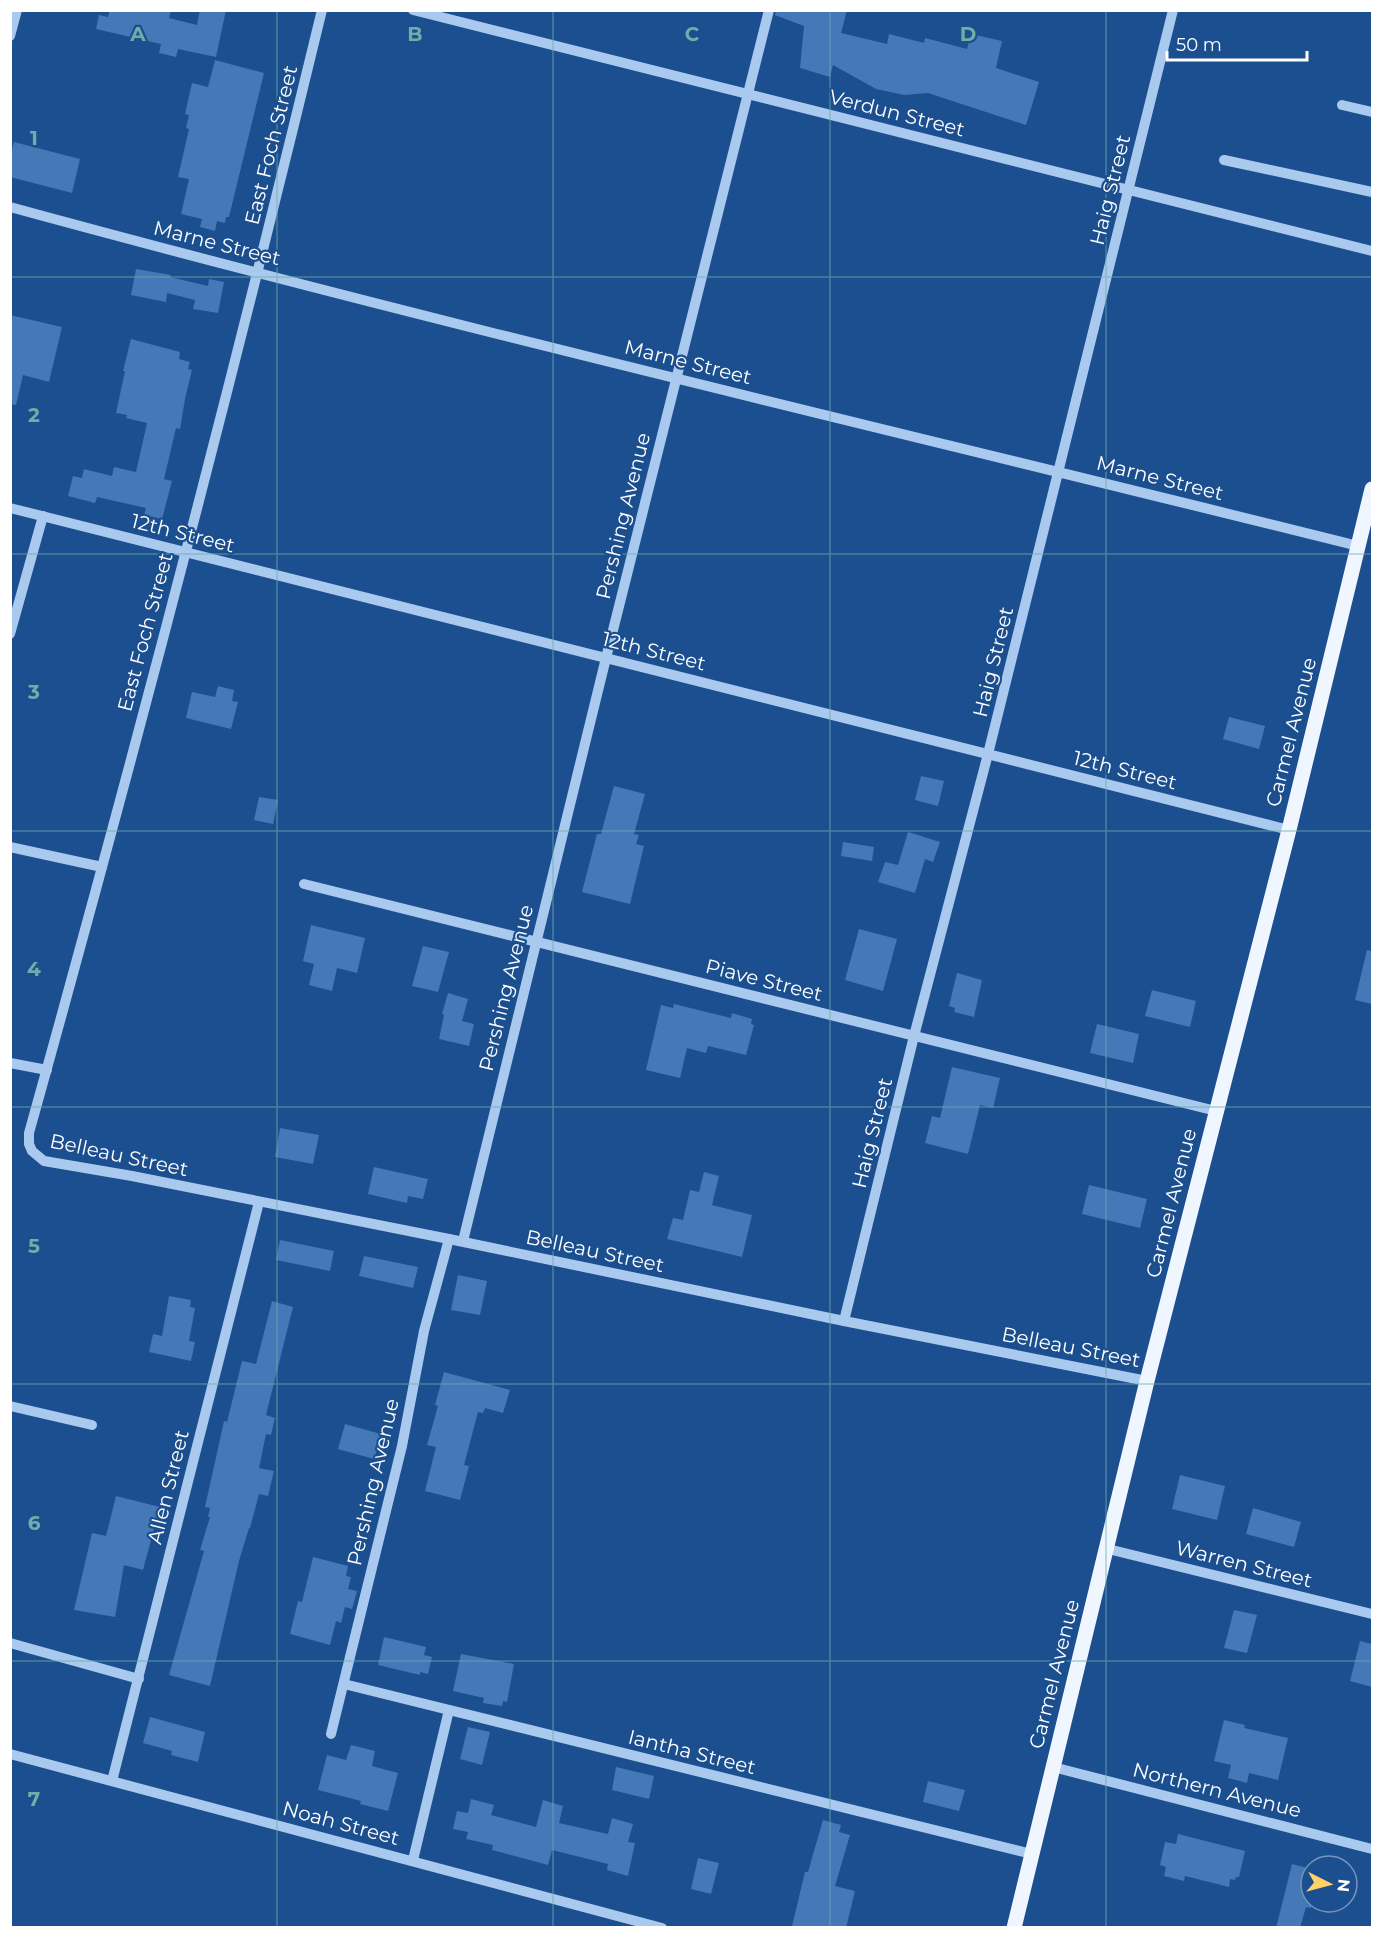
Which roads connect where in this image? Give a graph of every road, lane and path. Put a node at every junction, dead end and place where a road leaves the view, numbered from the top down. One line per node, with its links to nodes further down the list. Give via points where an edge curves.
1 (17, 10): 6 (street)
2 (322, 10): 15 (street, East Foch Street)
3 (413, 10): 7 (street, Verdun Street)
4 (769, 10): 7 (street, Pershing Avenue)
5 (1173, 10): 11 (street, Haig Street)
6 (10, 36)
7 (747, 93): 11 (street, Verdun Street); 16 (street, Pershing Avenue)
8 (1342, 105): 9 (street)
9 (1372, 112)
10 (1224, 160): 12 (street)
11 (1129, 190): 14 (street, Verdun Street); 17 (street, Haig Street)
12 (1372, 192)
13 (10, 207): 15 (street, Marne Street)
14 (1372, 250)
15 (259, 273): 16 (street, Marne Street); 22 (street, East Foch Street)
16 (676, 378): 17 (street, Marne Street); 24 (street, Pershing Avenue)
17 (1059, 472): 21 (street, Marne Street); 25 (street, Haig Street)
18 (1372, 489): 21 (main road, Carmel Avenue)
19 (10, 508): 20 (street, 12th Street)
20 (43, 516): 22 (street, 12th Street); 23 (street)
21 (1358, 546): 26 (main road, Carmel Avenue)
22 (185, 552): 24 (street, 12th Street); 28 (street, East Foch Street)
23 (10, 634)
24 (606, 658): 25 (street, 12th Street); 30 (street, Pershing Avenue)
25 (988, 754): 26 (street, 12th Street); 31 (street, Haig Street)
26 (1289, 830): 34 (main road, Carmel Avenue)
27 (10, 847): 28 (street)
28 (102, 867): 33 (street, East Foch Street)
29 (304, 884): 30 (street, Piave Street)
30 (536, 943): 31 (street, Piave Street); 38 (street, Pershing Avenue)
31 (914, 1036): 34 (street, Piave Street); 39 (street, Haig Street)
32 (10, 1063): 33 (street)
33 (46, 1070): 35 (street, East Foch Street, via 29,1132 29,1144)
34 (1216, 1111): 40 (main road, Carmel Avenue)
35 (36, 1156): 36 (street, Belleau Street, via 44,1161)
36 (259, 1202): 37 (street, Belleau Street); 46 (street, Allen Street)
37 (449, 1239): 38 (street, Belleau Street); 47 (street, Pershing Avenue, via 424,1331 402,1446)
38 (463, 1241): 39 (street, Belleau Street)
39 (844, 1321): 40 (street, Belleau Street)
40 (1148, 1380): 43 (main road, Carmel Avenue)
41 (10, 1406): 42 (street)
42 (92, 1425)
43 (1108, 1549): 44 (street, Warren Street); 51 (main road, Carmel Avenue)
44 (1372, 1614)
45 (10, 1643): 46 (street)
46 (139, 1679): 52 (street, Allen Street)
47 (344, 1684): 48 (street, Iantha Street); 49 (street, Pershing Avenue)
48 (449, 1710): 54 (street, Iantha Street); 55 (street)
49 (331, 1734)
50 (10, 1754): 52 (street, Noah Street)
51 (1053, 1767): 53 (street, Northern Avenue); 54 (main road, Carmel Avenue)
52 (112, 1781): 55 (street, Noah Street)
53 (1372, 1849)
54 (1032, 1854): 57 (main road, Carmel Avenue)
55 (413, 1860): 56 (street, Noah Street)
56 (662, 1928)
57 (1014, 1928)

